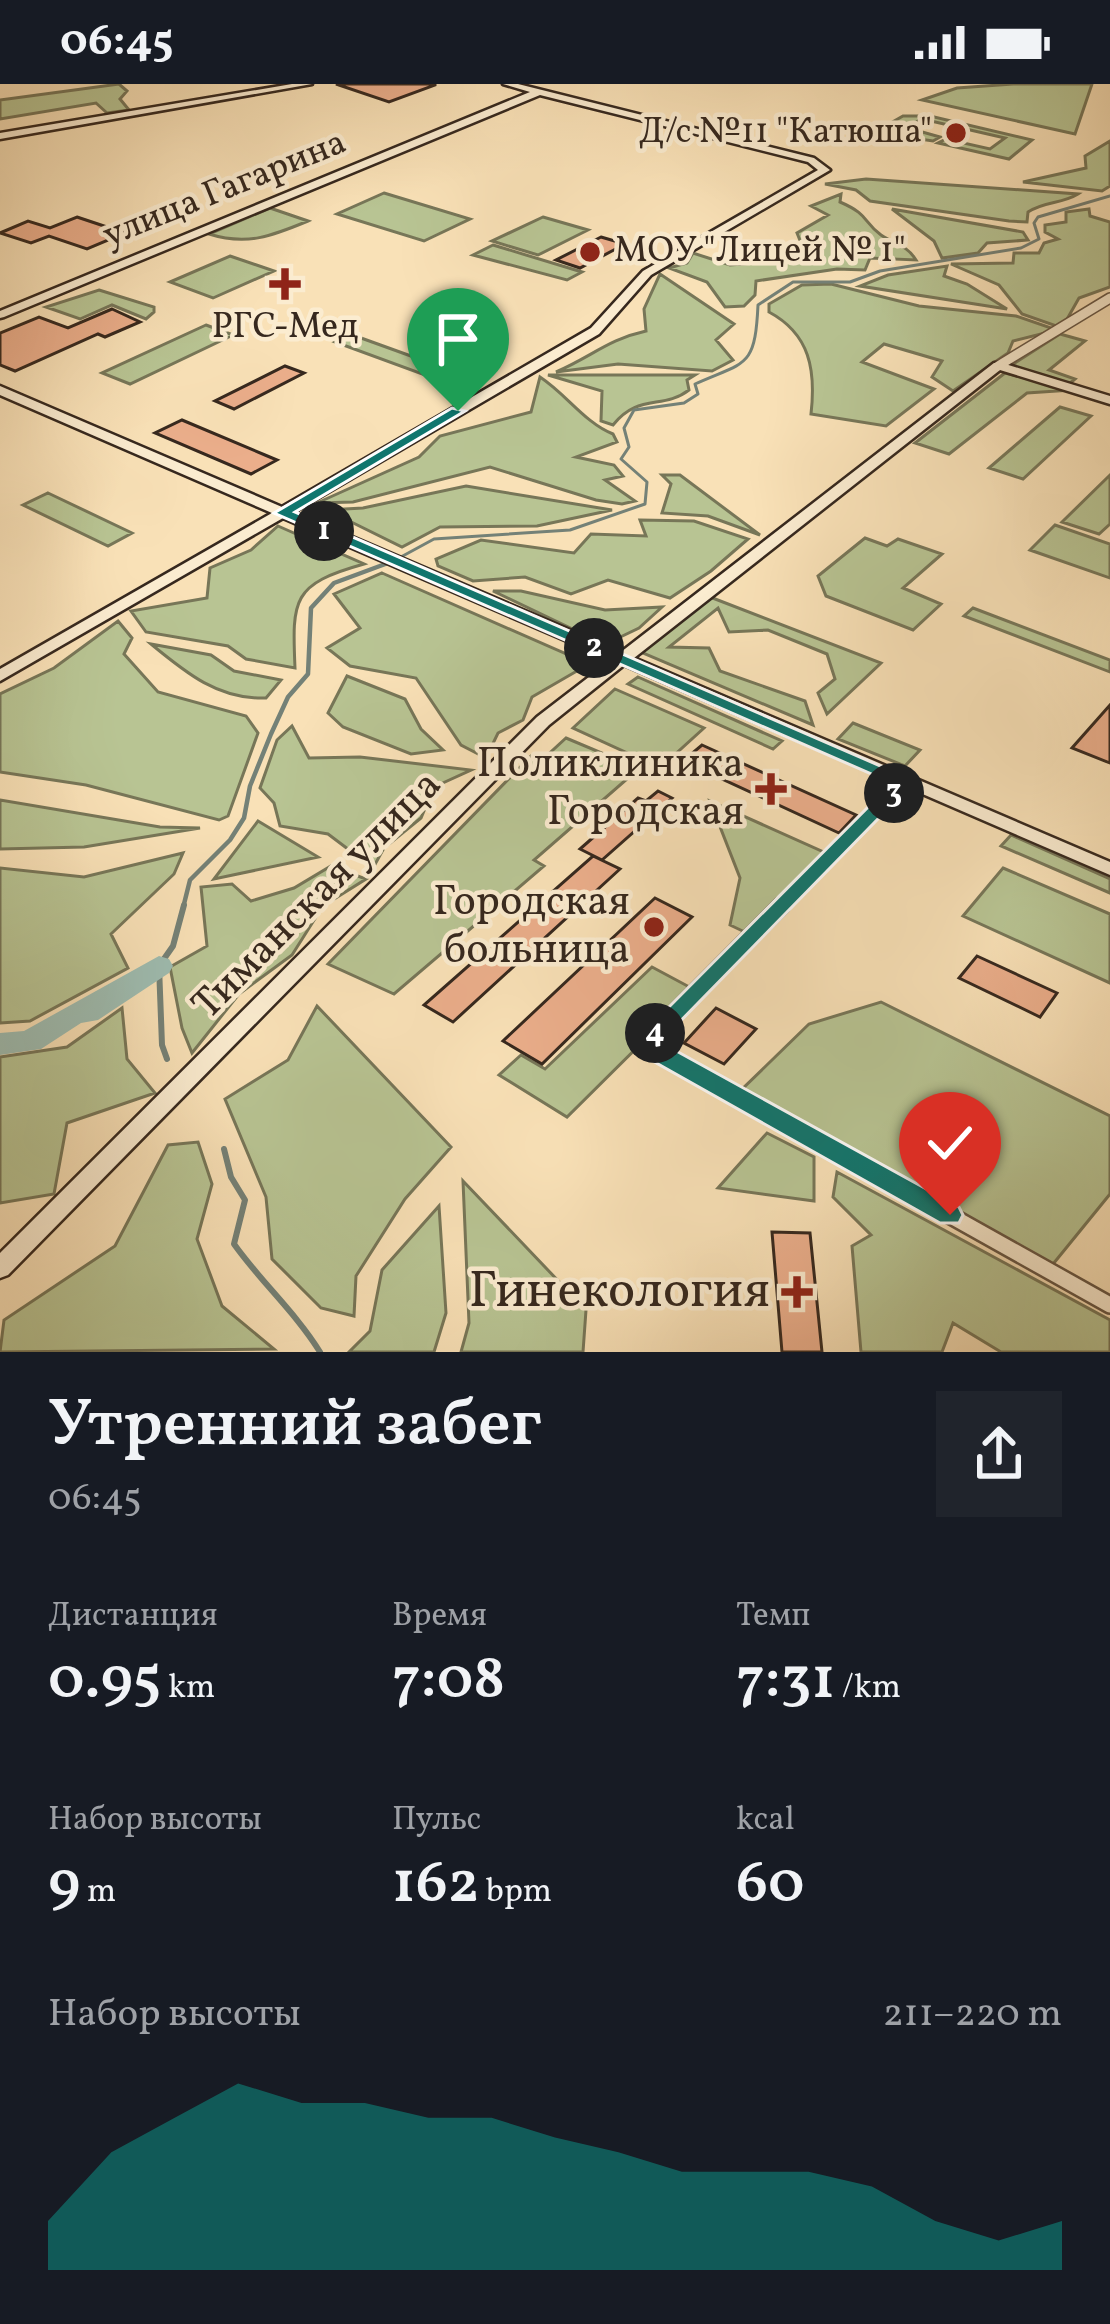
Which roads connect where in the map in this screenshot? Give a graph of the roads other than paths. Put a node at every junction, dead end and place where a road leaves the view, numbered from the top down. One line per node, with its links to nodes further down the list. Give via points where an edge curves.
1 (308, 84): 4 (main road)
2 (507, 84): 3 (main road)
3 (540, 92): 6 (main road, улица Гагарина); 10 (main road, via 825,170 647,273 595,331)
4 (0, 136)
5 (1110, 298): 7 (street, Тиманская улица)
6 (0, 316)
7 (998, 366): 9 (main road); 11 (main road, Тиманская улица)
8 (0, 391): 10 (main road)
9 (1110, 400)
10 (283, 513): 11 (main road); 12 (main road)
11 (621, 660): 13 (main road); 15 (main road, Тиманская улица, via 543,721)
12 (0, 676)
13 (905, 781): 14 (main road); 16 (street, via 644,1044)
14 (1110, 869)
15 (0, 1268)
16 (1110, 1305)

